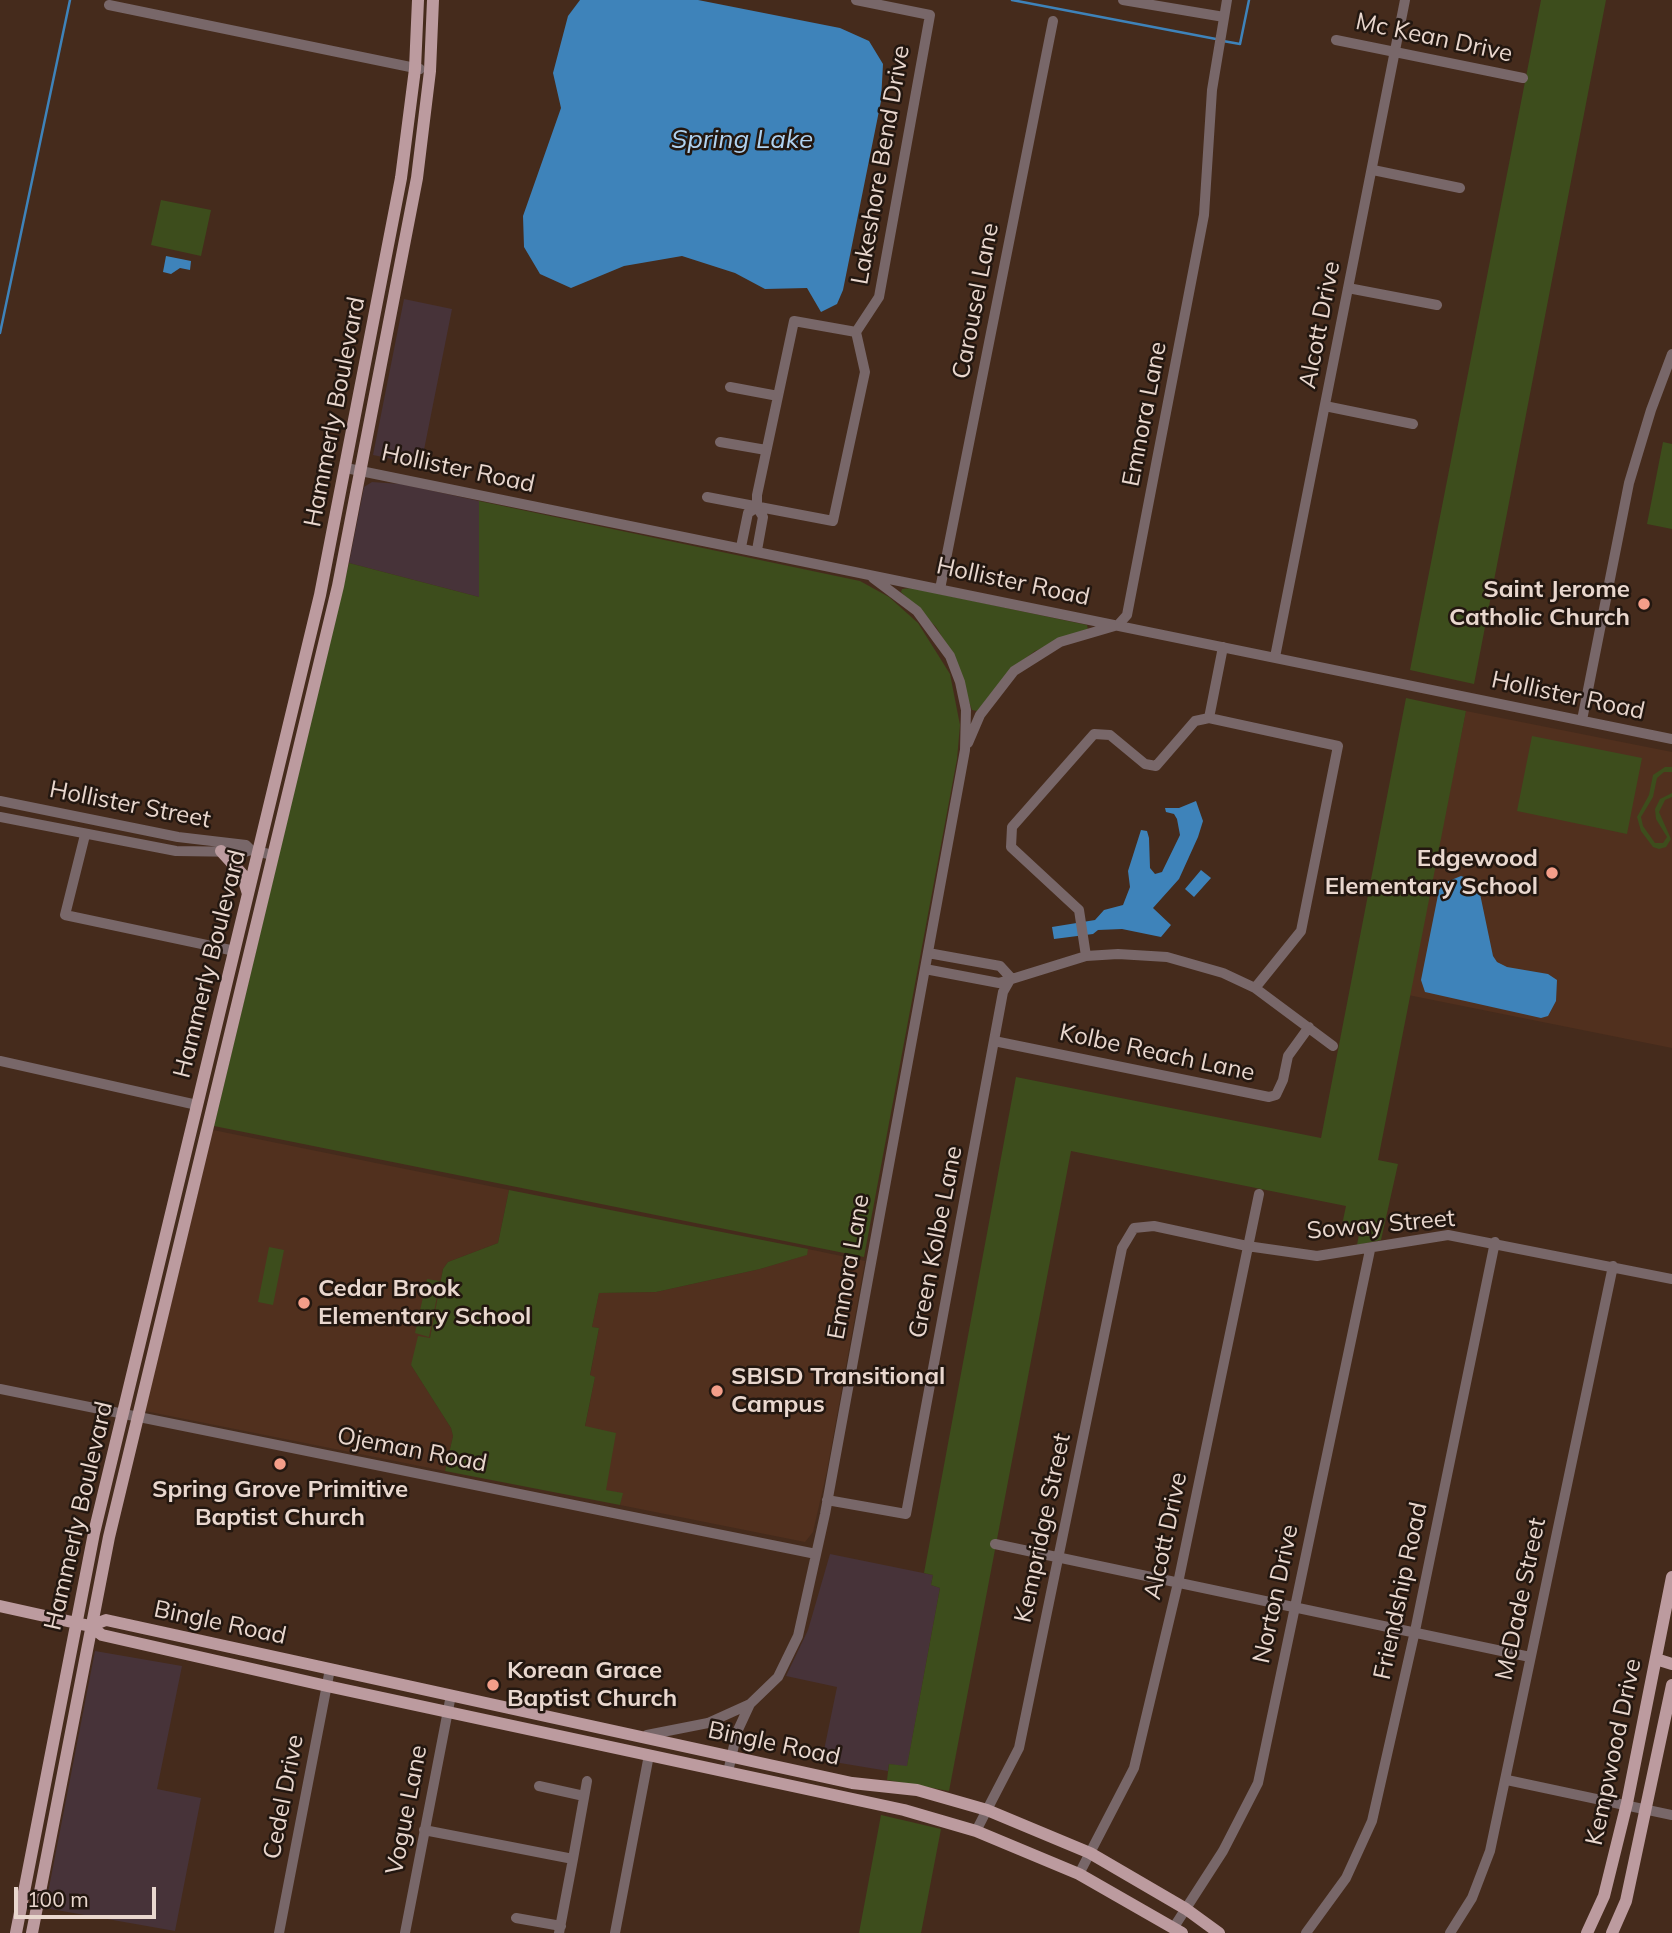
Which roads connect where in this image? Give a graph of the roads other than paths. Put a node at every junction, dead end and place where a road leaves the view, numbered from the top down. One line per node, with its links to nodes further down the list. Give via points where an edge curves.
1 (418, 0): 12 (main road, Hammerly Boulevard)
2 (433, 0): 13 (main road, Hammerly Boulevard)
3 (856, 0): 23 (street, Lakeshore Bend Drive, via 930,15 879,297)
4 (1123, 0): 8 (street)
5 (1227, 0): 8 (street, Emnora Lane)
6 (1405, 0): 11 (street, Alcott Drive)
7 (109, 5): 12 (street)
8 (1224, 17): 39 (street, Emnora Lane, via 1196,265 1127,615)
9 (1053, 21): 38 (street, Carousel Lane)
10 (1336, 40): 11 (street, Mc Kean Drive)
11 (1395, 51): 14 (street, Mc Kean Drive); 15 (street, Alcott Drive)
12 (415, 69): 13 (street); 16 (main road, Hammerly Boulevard)
13 (430, 71): 17 (main road, Hammerly Boulevard)
14 (1523, 78)
15 (1373, 170): 18 (street); 19 (street, Alcott Drive)
16 (401, 178): 17 (main road); 21 (main road, Hammerly Boulevard)
17 (417, 178): 22 (main road, Hammerly Boulevard)
18 (1460, 188)
19 (1348, 289): 20 (street); 27 (street, Alcott Drive)
20 (1437, 305)
21 (375, 317): 22 (main road); 31 (main road, Hammerly Boulevard)
22 (390, 320): 32 (main road, Hammerly Boulevard)
23 (856, 332): 26 (street, via 794,321); 34 (street, via 865,372 833,521)
24 (1672, 354): 43 (street, via 1629,483)
25 (730, 387): 26 (street)
26 (778, 396): 30 (street)
27 (1325, 406): 28 (street); 41 (street, Alcott Drive)
28 (1413, 424)
29 (720, 442): 30 (street)
30 (766, 450): 34 (street)
31 (346, 467): 32 (street, Hollister Road); 50 (main road, Hammerly Boulevard, via 320,595)
32 (361, 470): 35 (street, Hollister Road); 51 (main road, Hammerly Boulevard)
33 (707, 497): 34 (street)
34 (757, 507): 35 (street, via 748,513); 36 (street, via 763,517)
35 (741, 547): 36 (street, Hollister Road)
36 (757, 550): 37 (street, Hollister Road)
37 (867, 574): 38 (street, Hollister Road); 45 (street, Emnora Lane, via 917,611 950,656 966,710)
38 (940, 589): 39 (street, Hollister Road)
39 (1118, 625): 40 (street, Hollister Road); 45 (street, Emnora Lane, via 1060,642 1014,671 980,715)
40 (1223, 646): 41 (street, Hollister Road); 42 (street)
41 (1275, 657): 43 (street, Hollister Road)
42 (1209, 718): 55 (street, via 1195,721 1156,765 1150,766 1110,734 1094,734 1012,827 1011,847 1080,915); 58 (street, via 1338,746 1301,931)
43 (1582, 720): 44 (street, Hollister Road)
44 (1672, 739)
45 (965, 750): 54 (street, Emnora Lane)
46 (0, 801): 50 (street, Hollister Street, via 178,838 246,845)
47 (0, 817): 48 (street, Hollister Street)
48 (85, 835): 49 (street, Hollister Street, via 176,851); 53 (street, via 65,915)
49 (221, 851): 50 (street, Hollister Street); 52 (main road, via 242,874)
50 (255, 851): 51 (street, Hollister Street); 52 (main road, Hammerly Boulevard)
51 (273, 855): 63 (main road, Hammerly Boulevard)
52 (248, 897): 53 (main road, Hammerly Boulevard)
53 (235, 951): 62 (main road, Hammerly Boulevard)
54 (928, 953): 56 (street, Emnora Lane); 57 (street, via 1000,966)
55 (1086, 956): 57 (street); 58 (street, via 1167,957 1210,968)
56 (925, 969): 57 (street, via 999,983); 78 (street, Emnora Lane)
57 (1011, 978): 60 (street, Green Kolbe Lane, via 1003,992)
58 (1255, 988): 59 (street)
59 (1309, 1027): 60 (street, Kolbe Reach Lane, via 1292,1047 1276,1094 1269,1097); 61 (street)
60 (994, 1041): 78 (street, Green Kolbe Lane, via 906,1514)
61 (1333, 1046)
62 (211, 1049): 63 (main road); 65 (main road, Hammerly Boulevard)
63 (226, 1053): 69 (main road, Hammerly Boulevard)
64 (0, 1061): 65 (street)
65 (197, 1105): 67 (main road, Hammerly Boulevard)
66 (1259, 1194): 71 (street, Alcott Drive)
67 (168, 1227): 69 (main road); 76 (main road, Hammerly Boulevard)
68 (1134, 1228): 71 (street, Soway Street, via 1154,1226); 81 (street, Kempridge Street, via 1122,1248)
69 (182, 1230): 77 (main road, Hammerly Boulevard)
70 (1494, 1242): 72 (street, Soway Street, via 1448,1235); 73 (street, Soway Street); 88 (street, Friendship Road)
71 (1247, 1246): 72 (street, Soway Street, via 1317,1256); 83 (street, Alcott Drive)
72 (1370, 1250): 85 (street, Norton Drive)
73 (1613, 1266): 74 (street, Soway Street); 90 (street, McDade Street)
74 (1672, 1279)
75 (0, 1389): 76 (street, Ojeman Road)
76 (123, 1415): 77 (street, Ojeman Road); 86 (main road, Hammerly Boulevard)
77 (138, 1417): 80 (street, Ojeman Road); 87 (main road, Hammerly Boulevard)
78 (827, 1500): 80 (street, Emnora Lane)
79 (995, 1544): 81 (street)
80 (816, 1554): 98 (street, Emnora Lane, via 790,1657 778,1677)
81 (1058, 1556): 83 (street); 113 (street, Kempridge Street, via 1019,1748)
82 (1672, 1577): 91 (main road, Kempwood Drive)
83 (1178, 1583): 85 (street); 120 (street, Alcott Drive, via 1135,1768)
84 (0, 1606): 86 (main road, Bingle Road)
85 (1294, 1607): 88 (street); 123 (street, Norton Drive, via 1258,1783)
86 (76, 1622): 87 (main road, Bingle Road); 115 (main road, Hammerly Boulevard)
87 (90, 1626): 89 (main road, Bingle Road, via 106,1620); 92 (main road, Bingle Road, via 102,1635); 116 (main road, Hammerly Boulevard)
88 (1415, 1631): 90 (street); 133 (street, Friendship Road, via 1372,1821 1346,1878)
89 (221, 1645): 92 (main road); 94 (main road, Bingle Road)
90 (1530, 1657): 106 (street, McDade Street)
91 (1656, 1659): 93 (main road); 112 (main road, Kempwood Drive)
92 (218, 1661): 96 (main road, Bingle Road)
93 (1672, 1664)
94 (330, 1669): 96 (street, Cedel Drive); 97 (main road, Bingle Road)
95 (1672, 1685): 114 (main road, Kempwood Drive)
96 (327, 1686): 99 (main road, Bingle Road); 129 (street, Cedel Drive)
97 (451, 1695): 99 (street, Vogue Lane); 100 (main road, Bingle Road)
98 (750, 1704): 101 (street, via 708,1723); 104 (street, Emnora Lane)
99 (447, 1711): 102 (main road, Bingle Road); 118 (street, Vogue Lane)
100 (574, 1723): 101 (main road, Bingle Road); 102 (main road)
101 (629, 1735): 104 (main road, Bingle Road)
102 (570, 1738): 103 (main road, Bingle Road)
103 (649, 1755): 105 (main road, Bingle Road); 131 (street)
104 (731, 1756): 105 (street, Emnora Lane); 108 (main road, Bingle Road)
105 (728, 1772): 111 (main road, Bingle Road)
106 (1507, 1780): 112 (street); 134 (street, McDade Street, via 1490,1851 1472,1898)
107 (587, 1781): 110 (street)
108 (852, 1783): 111 (main road); 113 (main road, Bingle Road, via 916,1790)
109 (539, 1786): 110 (street)
110 (584, 1796): 121 (street)
111 (850, 1798): 119 (main road, Bingle Road)
112 (1627, 1803): 114 (street); 135 (main road, Kempwood Drive, via 1605,1896)
113 (987, 1810): 119 (street, Kempridge Street); 120 (main road, Bingle Road)
114 (1647, 1810): 117 (street); 136 (main road, Kempwood Drive, via 1626,1901)
115 (40, 1812): 116 (main road); 127 (main road, Hammerly Boulevard)
116 (54, 1814): 128 (main road, Hammerly Boulevard)
117 (1672, 1815)
118 (424, 1830): 121 (street); 130 (street, Vogue Lane)
119 (976, 1830): 122 (main road, Bingle Road)
120 (1090, 1853): 122 (street, Alcott Drive); 123 (main road, Bingle Road)
121 (573, 1859): 125 (street)
122 (1079, 1874): 126 (main road, Bingle Road)
123 (1186, 1909): 126 (street, Norton Drive); 132 (main road, Bingle Road)
124 (516, 1918): 125 (street)
125 (560, 1929)
126 (1178, 1930)
127 (16, 1933)
128 (32, 1933)
129 (279, 1933)
130 (405, 1933)
131 (615, 1933)
132 (1219, 1933)
133 (1306, 1933)
134 (1450, 1933)
135 (1587, 1933)
136 (1612, 1933)

